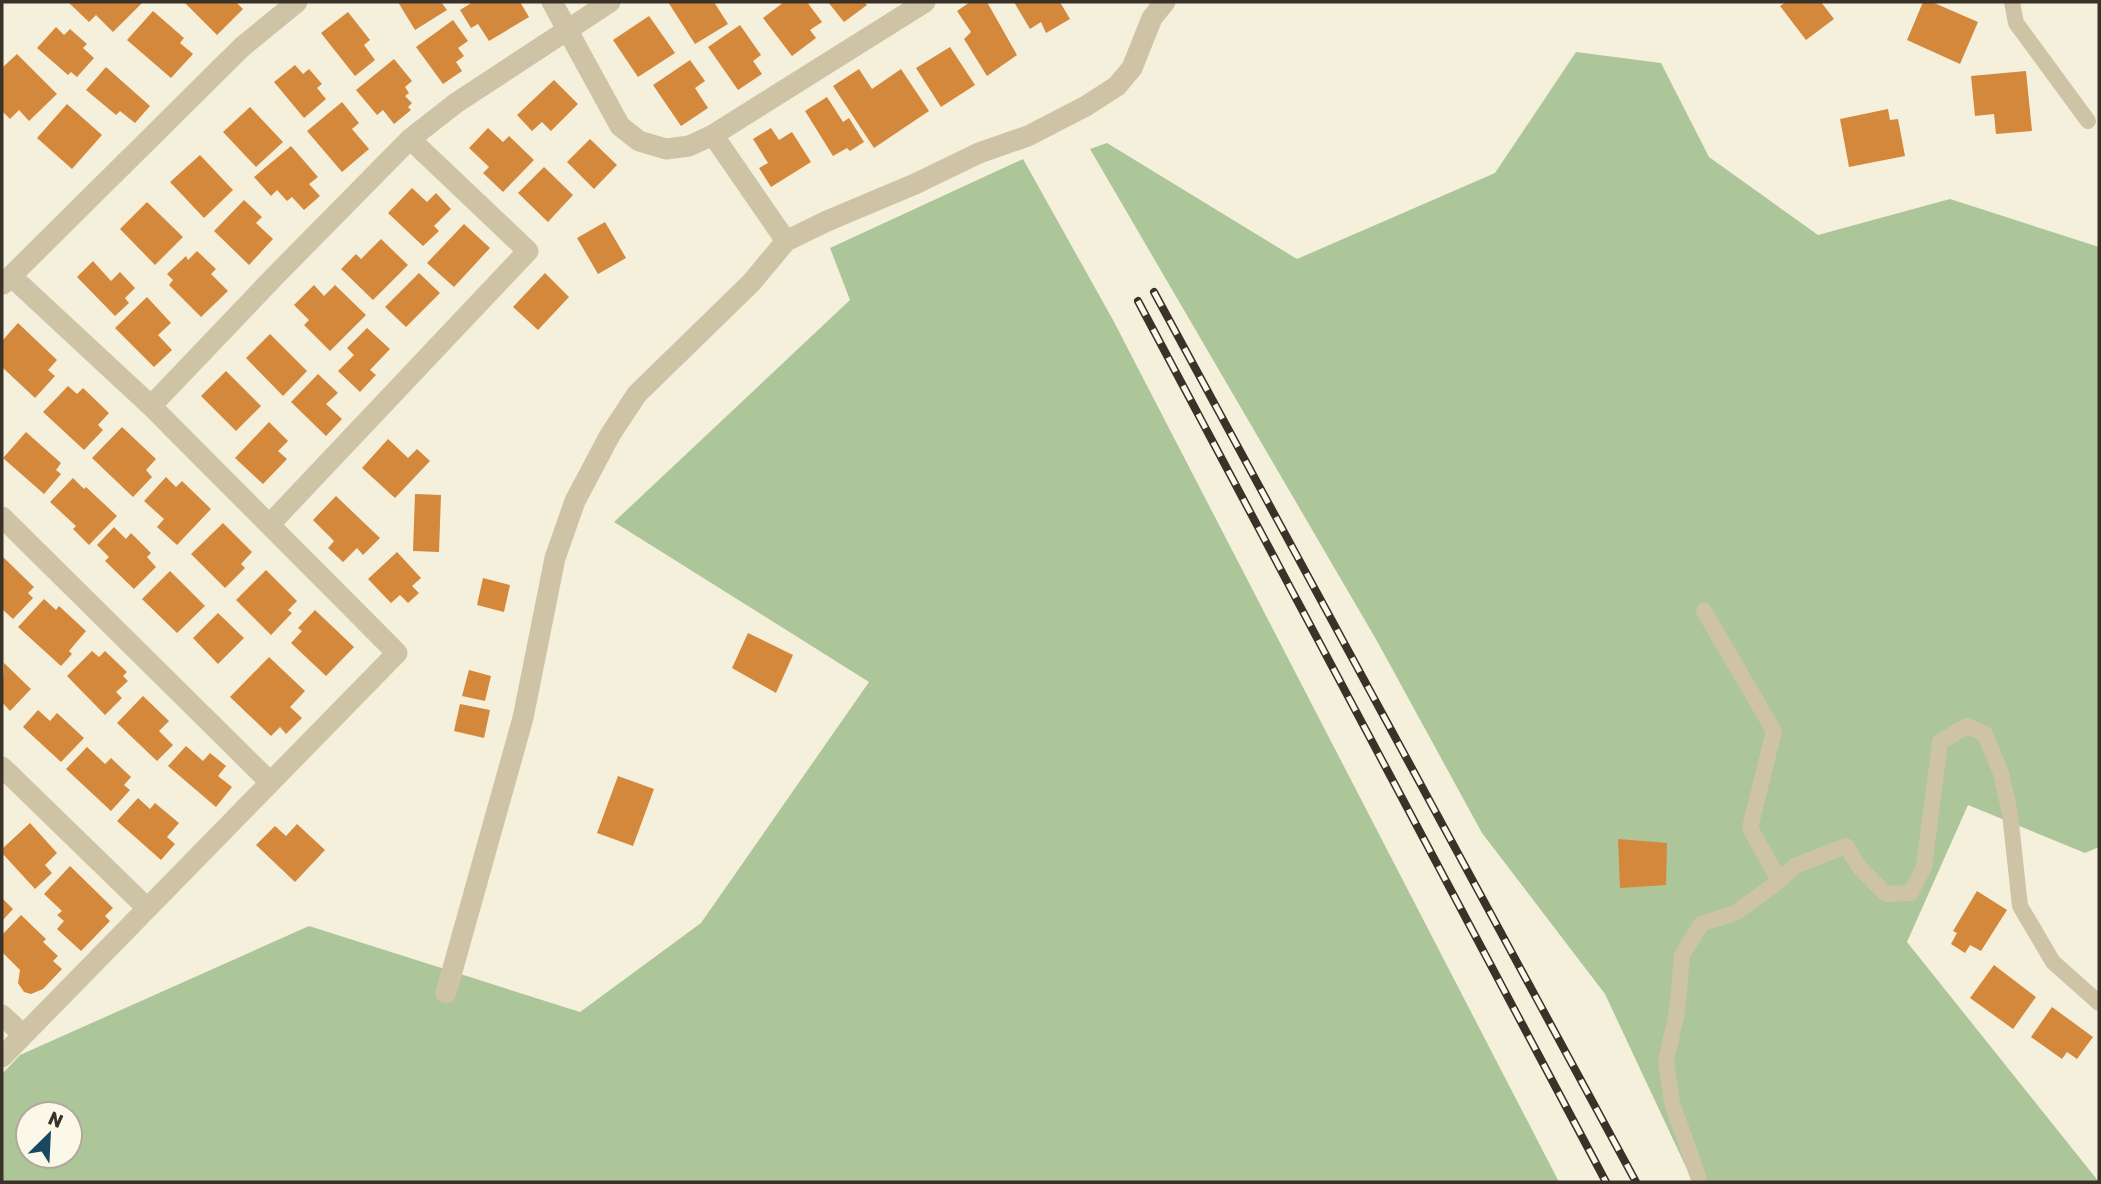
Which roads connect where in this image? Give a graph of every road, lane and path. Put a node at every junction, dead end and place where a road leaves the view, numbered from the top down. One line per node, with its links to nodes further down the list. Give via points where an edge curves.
1 (297, 2): 12 (street, via 242,47)
2 (552, 2): 7 (street)
3 (610, 2): 7 (street)
4 (925, 2): 9 (street)
5 (1165, 2): 11 (street, via 1152,18 1132,68 1117,86 1028,136 979,153)
6 (2012, 2): 8 (lane, via 2016,23)
7 (567, 28): 9 (street, via 620,126 639,141 666,149 689,146); 10 (street)
8 (2088, 121)
9 (713, 135): 11 (street)
10 (410, 139): 13 (street); 15 (street, via 528,251)
11 (786, 242): 21 (street, via 751,283 637,394 575,501 555,558 523,718)
12 (6, 281): 13 (street)
13 (151, 407): 15 (street)
14 (2, 517): 18 (street)
15 (270, 524): 18 (street, via 397,653)
16 (1704, 611): 19 (lane, via 1774,732 1750,828)
17 (2, 767): 20 (street)
18 (269, 781): 20 (street)
19 (1779, 880): 22 (lane, via 1795,866 1846,846 1886,894 1911,893 1924,867 1940,742 1967,726 1985,734 2001,773 2020,906 2053,962); 26 (lane, via 1735,913 1701,924 1682,955 1677,1012 1666,1061 1672,1103)
20 (147, 908): 24 (street)
21 (446, 993)
22 (2099, 1003)
23 (2, 1015): 24 (street)
24 (23, 1035): 25 (street)
25 (2, 1057)
26 (1700, 1182)

